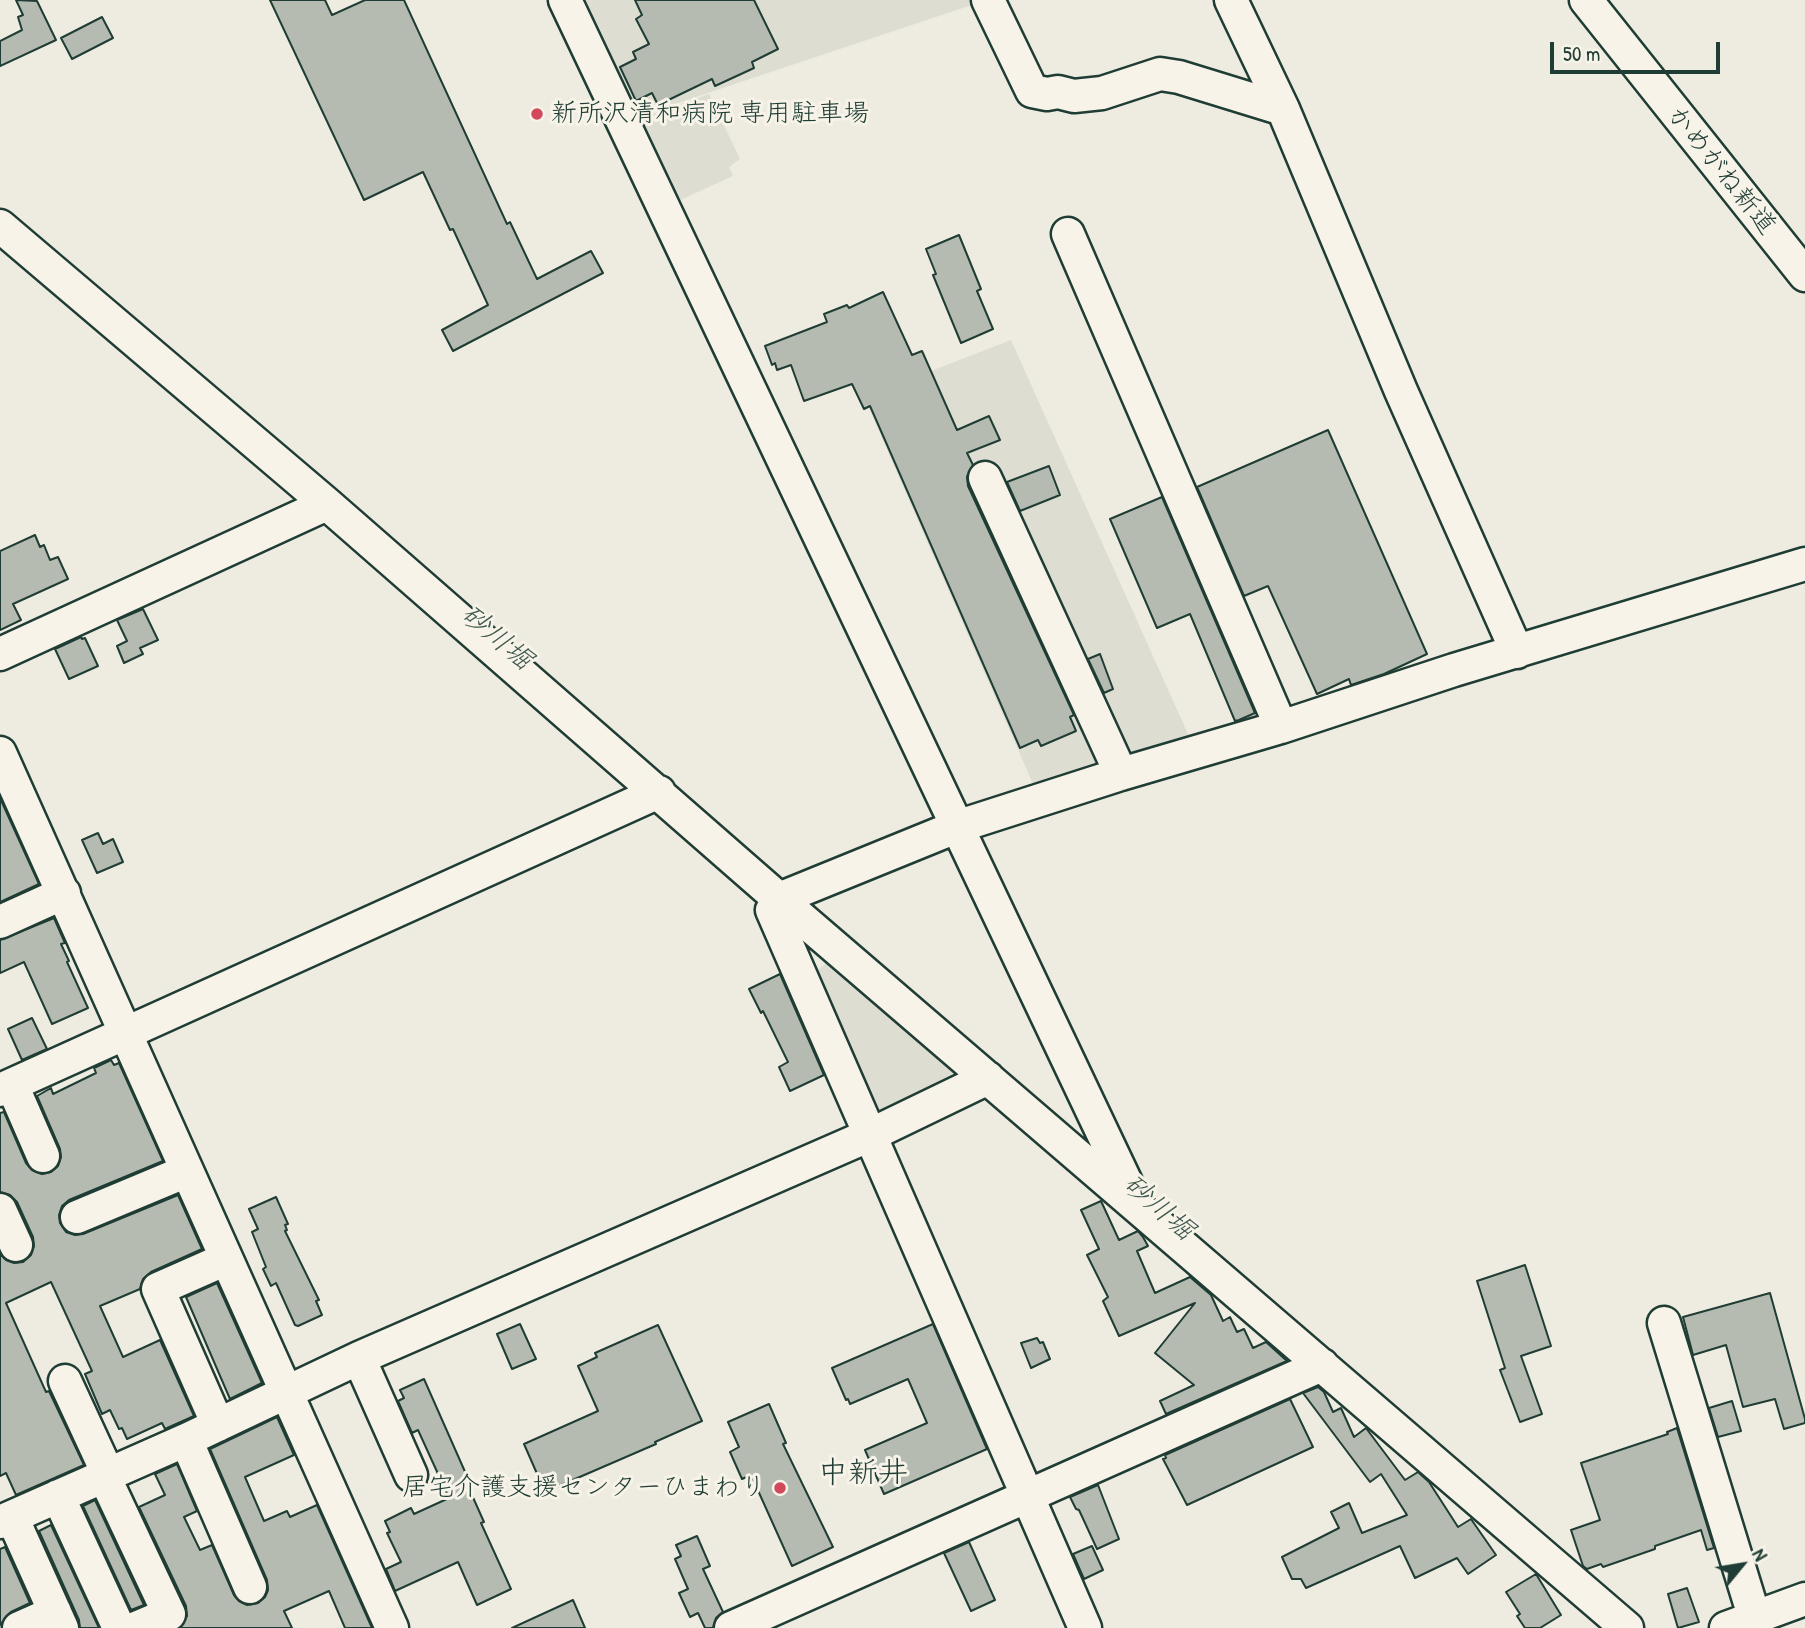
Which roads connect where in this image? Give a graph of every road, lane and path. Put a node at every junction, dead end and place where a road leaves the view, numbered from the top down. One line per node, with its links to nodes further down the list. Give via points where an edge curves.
1 (565, 0): 19 (street)
2 (988, 0): 5 (street, via 1032,91 1074,96 1102,93 1160,74)
3 (1231, 0): 5 (street)
4 (1586, 0): 8 (street, かめがね新道)
5 (1283, 109): 12 (street)
6 (0, 226): 10 (street)
7 (1068, 234): 14 (street)
8 (1805, 275)
9 (985, 478): 16 (street)
10 (327, 504): 13 (street); 17 (street)
11 (1805, 564): 12 (street)
12 (1517, 652): 14 (street)
13 (0, 654)
14 (1281, 727): 16 (street)
15 (0, 752): 18 (street)
16 (1121, 774): 19 (street)
17 (659, 792): 21 (street); 23 (street)
18 (12, 816): 20 (street)
19 (956, 827): 21 (street); 29 (street)
20 (64, 893): 22 (street); 23 (street)
21 (779, 899): 24 (street); 26 (street, via 772,909)
22 (0, 922)
23 (127, 1031): 25 (street); 28 (street)
24 (988, 1078): 26 (street); 29 (street)
25 (6, 1087): 27 (street)
26 (870, 1135): 35 (street); 44 (street)
27 (43, 1156)
28 (187, 1171): 31 (street); 33 (street)
29 (1138, 1207): 36 (street)
30 (0, 1210): 32 (street)
31 (78, 1217)
32 (16, 1245)
33 (226, 1259): 38 (street); 39 (street, via 158,1289)
34 (1664, 1323): 49 (street)
35 (359, 1358): 38 (street); 42 (street)
36 (1322, 1365): 44 (street); 56 (street)
37 (65, 1381): 41 (street)
38 (285, 1394): 39 (street); 53 (street)
39 (218, 1425): 40 (street)
40 (186, 1440): 41 (street); 46 (street)
41 (106, 1475): 43 (street); 52 (street, via 169,1614)
42 (411, 1475)
43 (58, 1496): 45 (street); 51 (street)
44 (1028, 1497): 54 (street); 55 (street)
45 (6, 1519): 48 (street)
46 (250, 1587)
47 (1805, 1599): 49 (street)
48 (59, 1620): 50 (street)
49 (1740, 1622)
50 (19, 1628)
51 (120, 1628)
52 (136, 1628)
53 (392, 1628)
54 (731, 1628)
55 (1086, 1628)
56 (1627, 1628)

